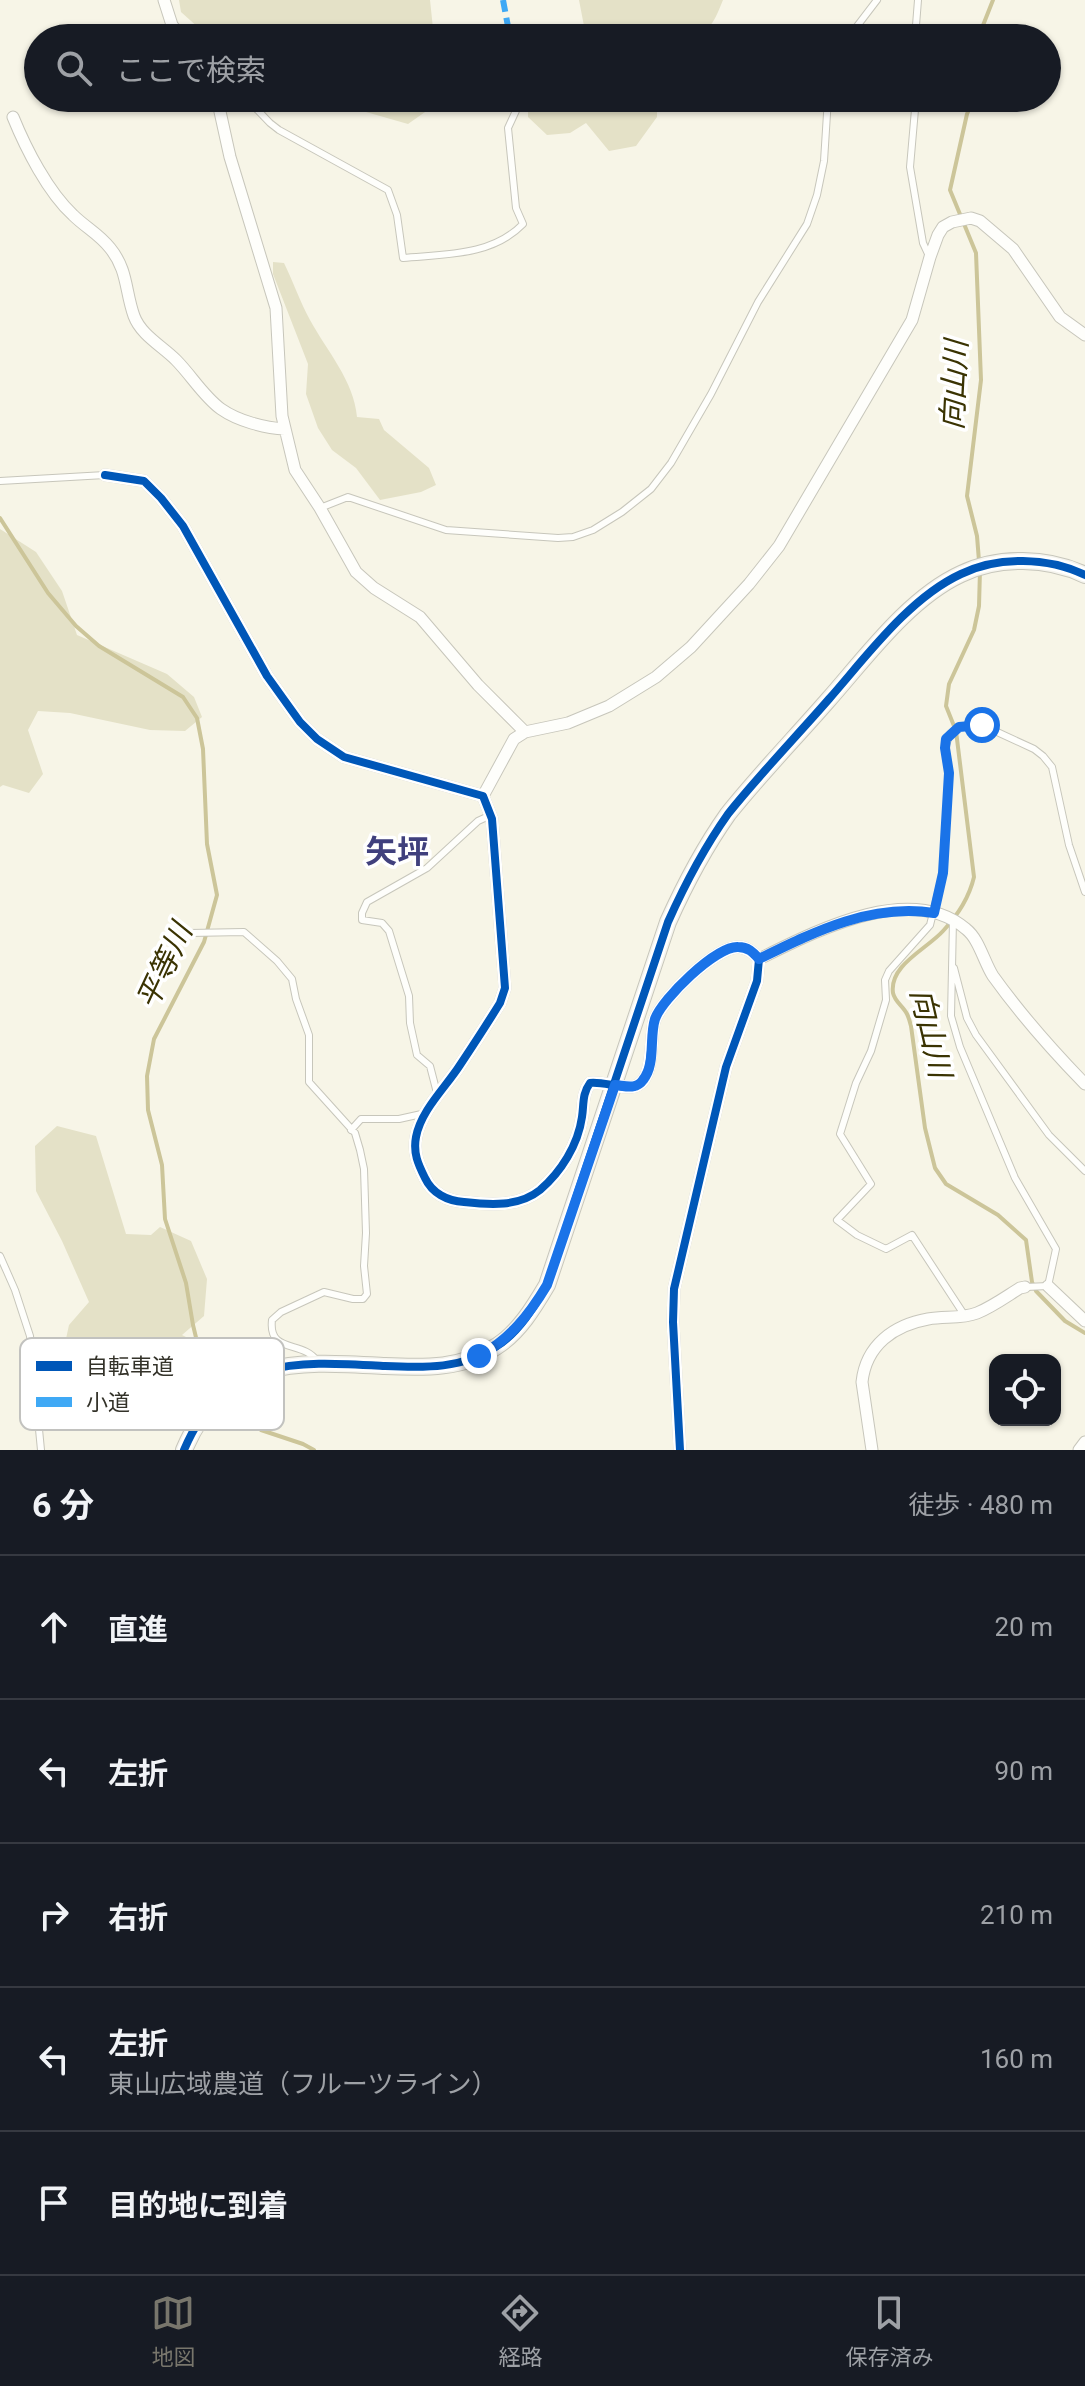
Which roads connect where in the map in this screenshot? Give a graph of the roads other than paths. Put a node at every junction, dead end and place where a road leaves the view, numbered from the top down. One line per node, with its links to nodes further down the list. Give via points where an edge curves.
1 (164, 0): 4 (street)
2 (877, 0): 5 (lane)
3 (918, 0): 6 (lane)
4 (172, 24)
5 (859, 24)
6 (916, 24)
7 (220, 112): 15 (street, via 276,308)
8 (259, 112): 9 (lane, via 279,130 388,190 403,258 478,251 511,237 523,224 516,208 508,128)
9 (515, 112)
10 (827, 112): 18 (lane, via 824,161 807,224 758,302 671,463 651,489 622,512 573,537 446,530 348,497)
11 (915, 112): 13 (lane, via 910,167)
12 (13, 117): 15 (street, via 35,166 71,214 112,250 125,273 141,329 219,408)
13 (930, 257): 14 (street, via 943,227 971,218 980,221 1013,249 1060,317); 20 (street, via 912,320 779,546 749,584 656,677 609,706 568,723)
14 (1085, 335)
15 (285, 429): 18 (street, via 295,470)
16 (105, 475): 17 (lane); 21 (street, via 144,481 161,498 183,526 267,676 317,739 344,757)
17 (0, 481)
18 (320, 508): 20 (street, via 356,572 420,617)
19 (1085, 575): 30 (street, via 1054,564 993,563 964,572 925,597 889,632 746,791 710,839 668,922)
20 (525, 732): 21 (street, via 514,739)
21 (483, 796): 22 (street)
22 (491, 815): 31 (street, via 505,988); 31 (lane, via 427,868 367,902 362,913 362,920 382,923 389,931 409,996 417,1055 430,1066)
23 (1085, 892): 24 (lane, via 1052,767 1034,749 971,725 959,727 946,739 943,873)
24 (934, 913): 25 (street); 27 (street, via 894,909 861,915); 38 (lane, via 885,980 886,1000 840,1134 871,1184 837,1220 886,1249 912,1235)
25 (953, 920): 28 (lane); 29 (street, via 969,930 992,974)
26 (194, 932): 33 (lane, via 244,932 292,979 309,1035 309,1082)
27 (759, 959): 30 (street, via 738,947 710,959 662,1005 641,1084); 50 (street, via 757,981 726,1067 674,1289)
28 (952, 961): 34 (lane, via 976,1035 1049,1135); 36 (lane, via 951,1016 960,1047 1015,1178 1056,1249)
29 (1085, 1084)
30 (615, 1085): 32 (street, via 590,1083 571,1151 539,1191 511,1204 456,1201 428,1183 415,1153); 43 (street, via 547,1285 499,1345 454,1365)
31 (438, 1096): 32 (street)
32 (426, 1113): 33 (lane, via 361,1119)
33 (351, 1130): 41 (lane, via 364,1169 367,1294 353,1299 324,1292 281,1312 272,1320)
34 (1085, 1171)
35 (0, 1256): 40 (lane)
36 (1046, 1286): 37 (lane); 39 (street)
37 (1025, 1287): 38 (street)
38 (965, 1316): 51 (street, via 929,1319 882,1339 862,1382)
39 (1085, 1321)
40 (30, 1338)
41 (275, 1338)
42 (284, 1344): 43 (lane, via 313,1355)
43 (319, 1364): 44 (street)
44 (284, 1368)
45 (39, 1430): 48 (lane)
46 (194, 1430): 49 (street)
47 (1085, 1442): 52 (street)
48 (41, 1450)
49 (184, 1450)
50 (680, 1450)
51 (872, 1450)
52 (1079, 1450)

